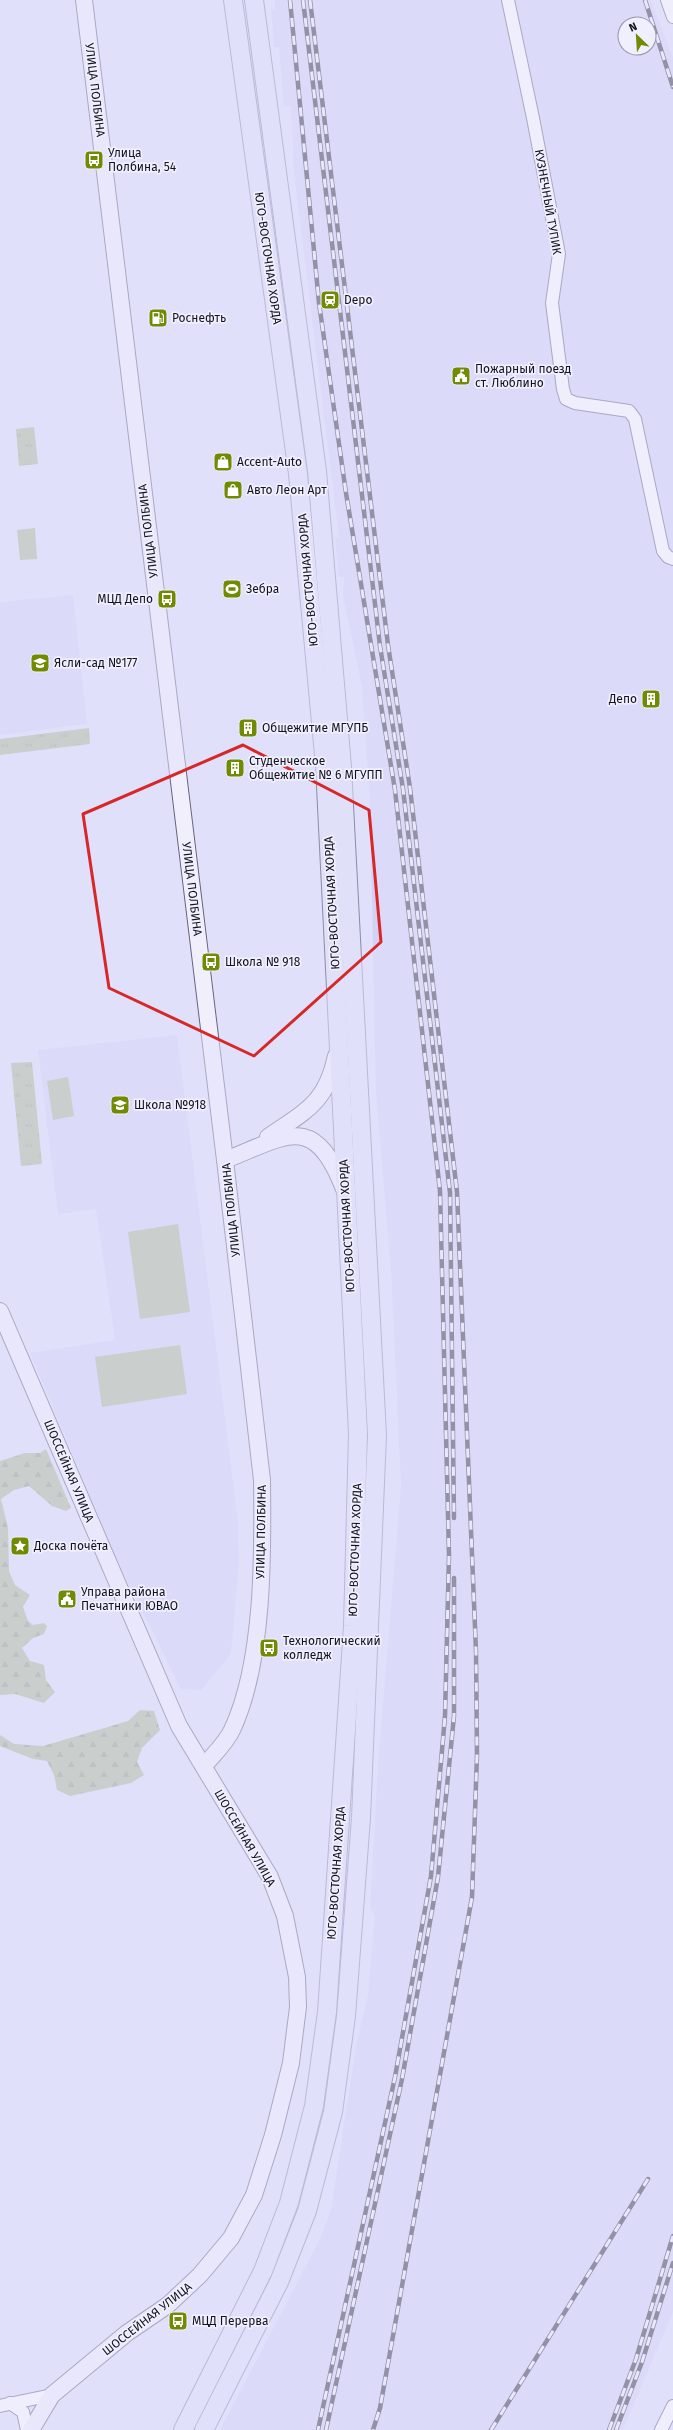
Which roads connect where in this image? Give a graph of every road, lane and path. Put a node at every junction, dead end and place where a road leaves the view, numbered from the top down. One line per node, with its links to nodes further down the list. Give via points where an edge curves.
1 (84, 0): 10 (main road, УЛИЦА ПОЛБИНА)
2 (234, 0): 8 (main road, ЮГО-ВОСТОЧНАЯ ХОРДА, via 298,482 325,766)
3 (254, 0): 20 (main road, ЮГО-ВОСТОЧНАЯ ХОРДА, via 318,479 342,767 377,1435 361,1818 346,2016 333,2112 307,2211 280,2282)
4 (508, 0): 7 (street, КУЗНЕЧНЫЙ ТУПИК, via 558,254 552,303 563,389 566,399 575,403 629,411 635,419 663,551)
5 (667, 0): 6 (street)
6 (673, 17)
7 (673, 559)
8 (338, 1046): 9 (main road, via 332,1077 318,1101); 11 (main road, ЮГО-ВОСТОЧНАЯ ХОРДА)
9 (248, 1151): 10 (main road); 11 (main road, via 285,1136 307,1137 326,1152 335,1166)
10 (225, 1160): 13 (main road, УЛИЦА ПОЛБИНА, via 262,1480 263,1529 254,1654 246,1694 231,1732)
11 (345, 1192): 19 (main road, ЮГО-ВОСТОЧНАЯ ХОРДА, via 358,1433 353,1626 327,2012 314,2106 289,2203 263,2271)
12 (0, 1311): 13 (main road, ШОССЕЙНАЯ УЛИЦА, via 179,1726)
13 (204, 1766): 14 (main road, ШОССЕЙНАЯ УЛИЦА, via 270,1877 285,1916 298,1977 298,2007 289,2070 273,2135 254,2195 231,2238 200,2275 168,2305 127,2333)
14 (52, 2395): 15 (street); 18 (main road, ШОССЕЙНАЯ УЛИЦА)
15 (5, 2405): 17 (street, via 23,2412)
16 (673, 2406): 21 (street)
17 (27, 2430)
18 (31, 2430)
19 (183, 2430)
20 (204, 2430)
21 (661, 2430)

